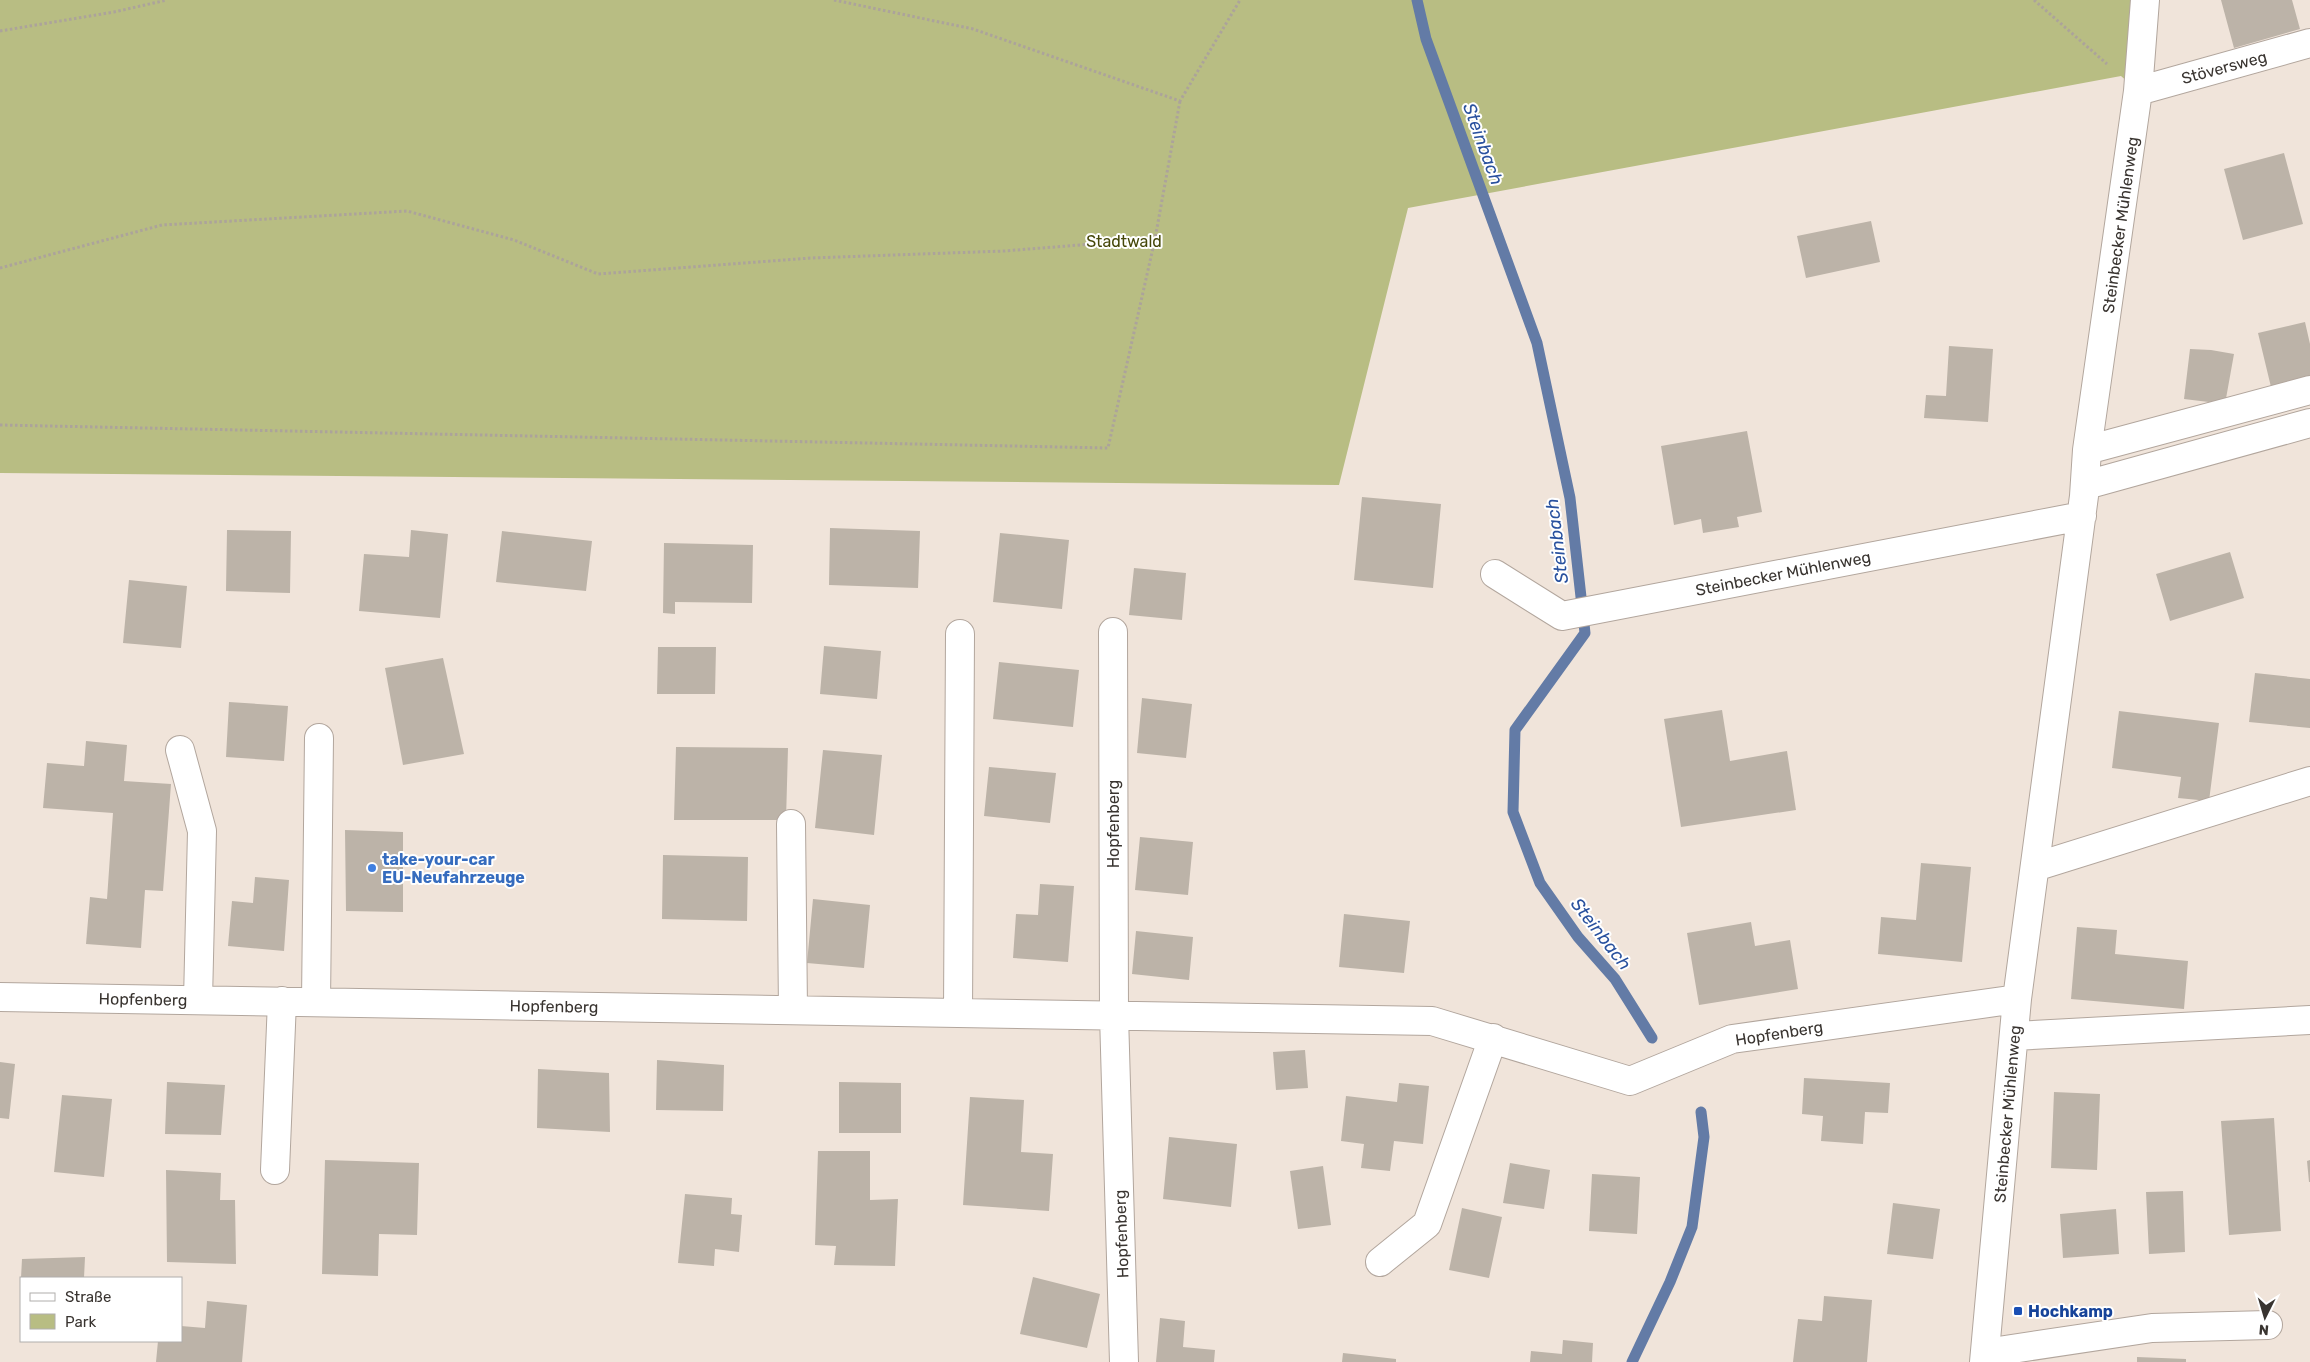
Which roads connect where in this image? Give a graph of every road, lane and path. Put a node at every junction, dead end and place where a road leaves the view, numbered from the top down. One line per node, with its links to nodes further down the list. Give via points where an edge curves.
1 (167, 0): 6 (path)
2 (834, 0): 9 (path, via 973,29)
3 (1240, 0): 9 (path)
4 (2034, 0): 8 (path)
5 (2145, 0): 8 (street, Steinbecker Mühlenweg)
6 (0, 30)
7 (2310, 44): 8 (street, Stöversweg)
8 (2138, 91): 15 (street, Steinbecker Mühlenweg)
9 (1180, 101): 10 (path)
10 (1155, 239): 11 (path, via 1004,251 811,258 598,274 514,240 407,211 162,225); 14 (path, via 1108,448)
11 (0, 268)
12 (2310, 390): 15 (street)
13 (2310, 423): 16 (street)
14 (0, 425)
15 (2087, 450): 16 (street, Steinbecker Mühlenweg)
16 (2086, 485): 17 (street, Steinbecker Mühlenweg)
17 (2082, 516): 18 (street, Steinbecker Mühlenweg, via 1562,616); 25 (street, Steinbecker Mühlenweg)
18 (1495, 574)
19 (1113, 632): 33 (street, Hopfenberg)
20 (960, 634): 32 (street)
21 (319, 738): 30 (street)
22 (180, 750): 28 (street, via 202,831)
23 (2310, 781): 25 (street)
24 (791, 824): 31 (street)
25 (2035, 867): 27 (street, Steinbecker Mühlenweg)
26 (0, 997): 28 (street, Hopfenberg)
27 (2017, 999): 35 (street, Steinbecker Mühlenweg); 36 (street, Hopfenberg, via 1732,1040 1630,1081)
28 (198, 1000): 29 (street, Hopfenberg)
29 (282, 1001): 30 (street, Hopfenberg); 37 (street)
30 (316, 1002): 31 (street, Hopfenberg)
31 (792, 1010): 32 (street, Hopfenberg)
32 (958, 1013): 33 (street, Hopfenberg)
33 (1114, 1015): 36 (street, Hopfenberg, via 1432,1020); 41 (street, Hopfenberg)
34 (2310, 1020): 35 (street)
35 (2014, 1036): 40 (street, Steinbecker Mühlenweg)
36 (1493, 1038): 38 (street, via 1427,1224)
37 (275, 1170)
38 (1380, 1262)
39 (2268, 1325): 40 (street, via 2152,1328)
40 (1984, 1357)
41 (1124, 1362)

